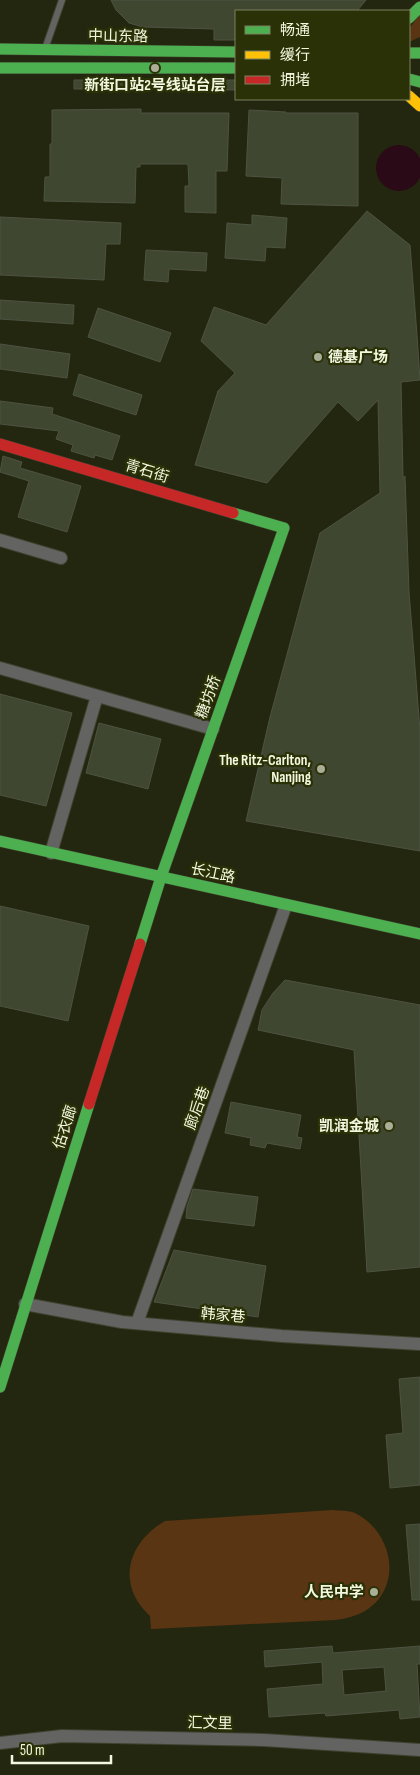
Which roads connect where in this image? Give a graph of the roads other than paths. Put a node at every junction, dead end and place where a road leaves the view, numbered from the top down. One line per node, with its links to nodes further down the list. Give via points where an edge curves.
1 (62, 0): 5 (lane)
2 (420, 7): 3 (street)
3 (410, 17)
4 (0, 50): 5 (street, 中山东路)
5 (44, 50): 6 (street, 中山东路)
6 (235, 52)
7 (0, 68): 8 (street, 中山东路)
8 (235, 68)
9 (410, 97): 10 (street)
10 (420, 106)
11 (0, 444): 12 (street, 青石街)
12 (284, 528): 17 (street, 糖坊桥)
13 (0, 540): 14 (street)
14 (61, 558)
15 (0, 668): 16 (street)
16 (97, 696): 17 (street); 19 (street)
17 (213, 729): 20 (street, 糖坊桥)
18 (0, 842): 19 (street, 长江路)
19 (51, 853): 20 (street, 长江路)
20 (160, 877): 21 (street, 长江路); 23 (street, 估衣廊)
21 (286, 904): 22 (street, 长江路); 24 (street, 廊后巷)
22 (420, 934)
23 (25, 1304): 24 (street, 韩家巷); 26 (street, 估衣廊)
24 (138, 1323): 25 (street, 韩家巷)
25 (420, 1344)
26 (0, 1387)
27 (0, 1743): 28 (street, 汇文里, via 62,1736 264,1740)
28 (420, 1750)

